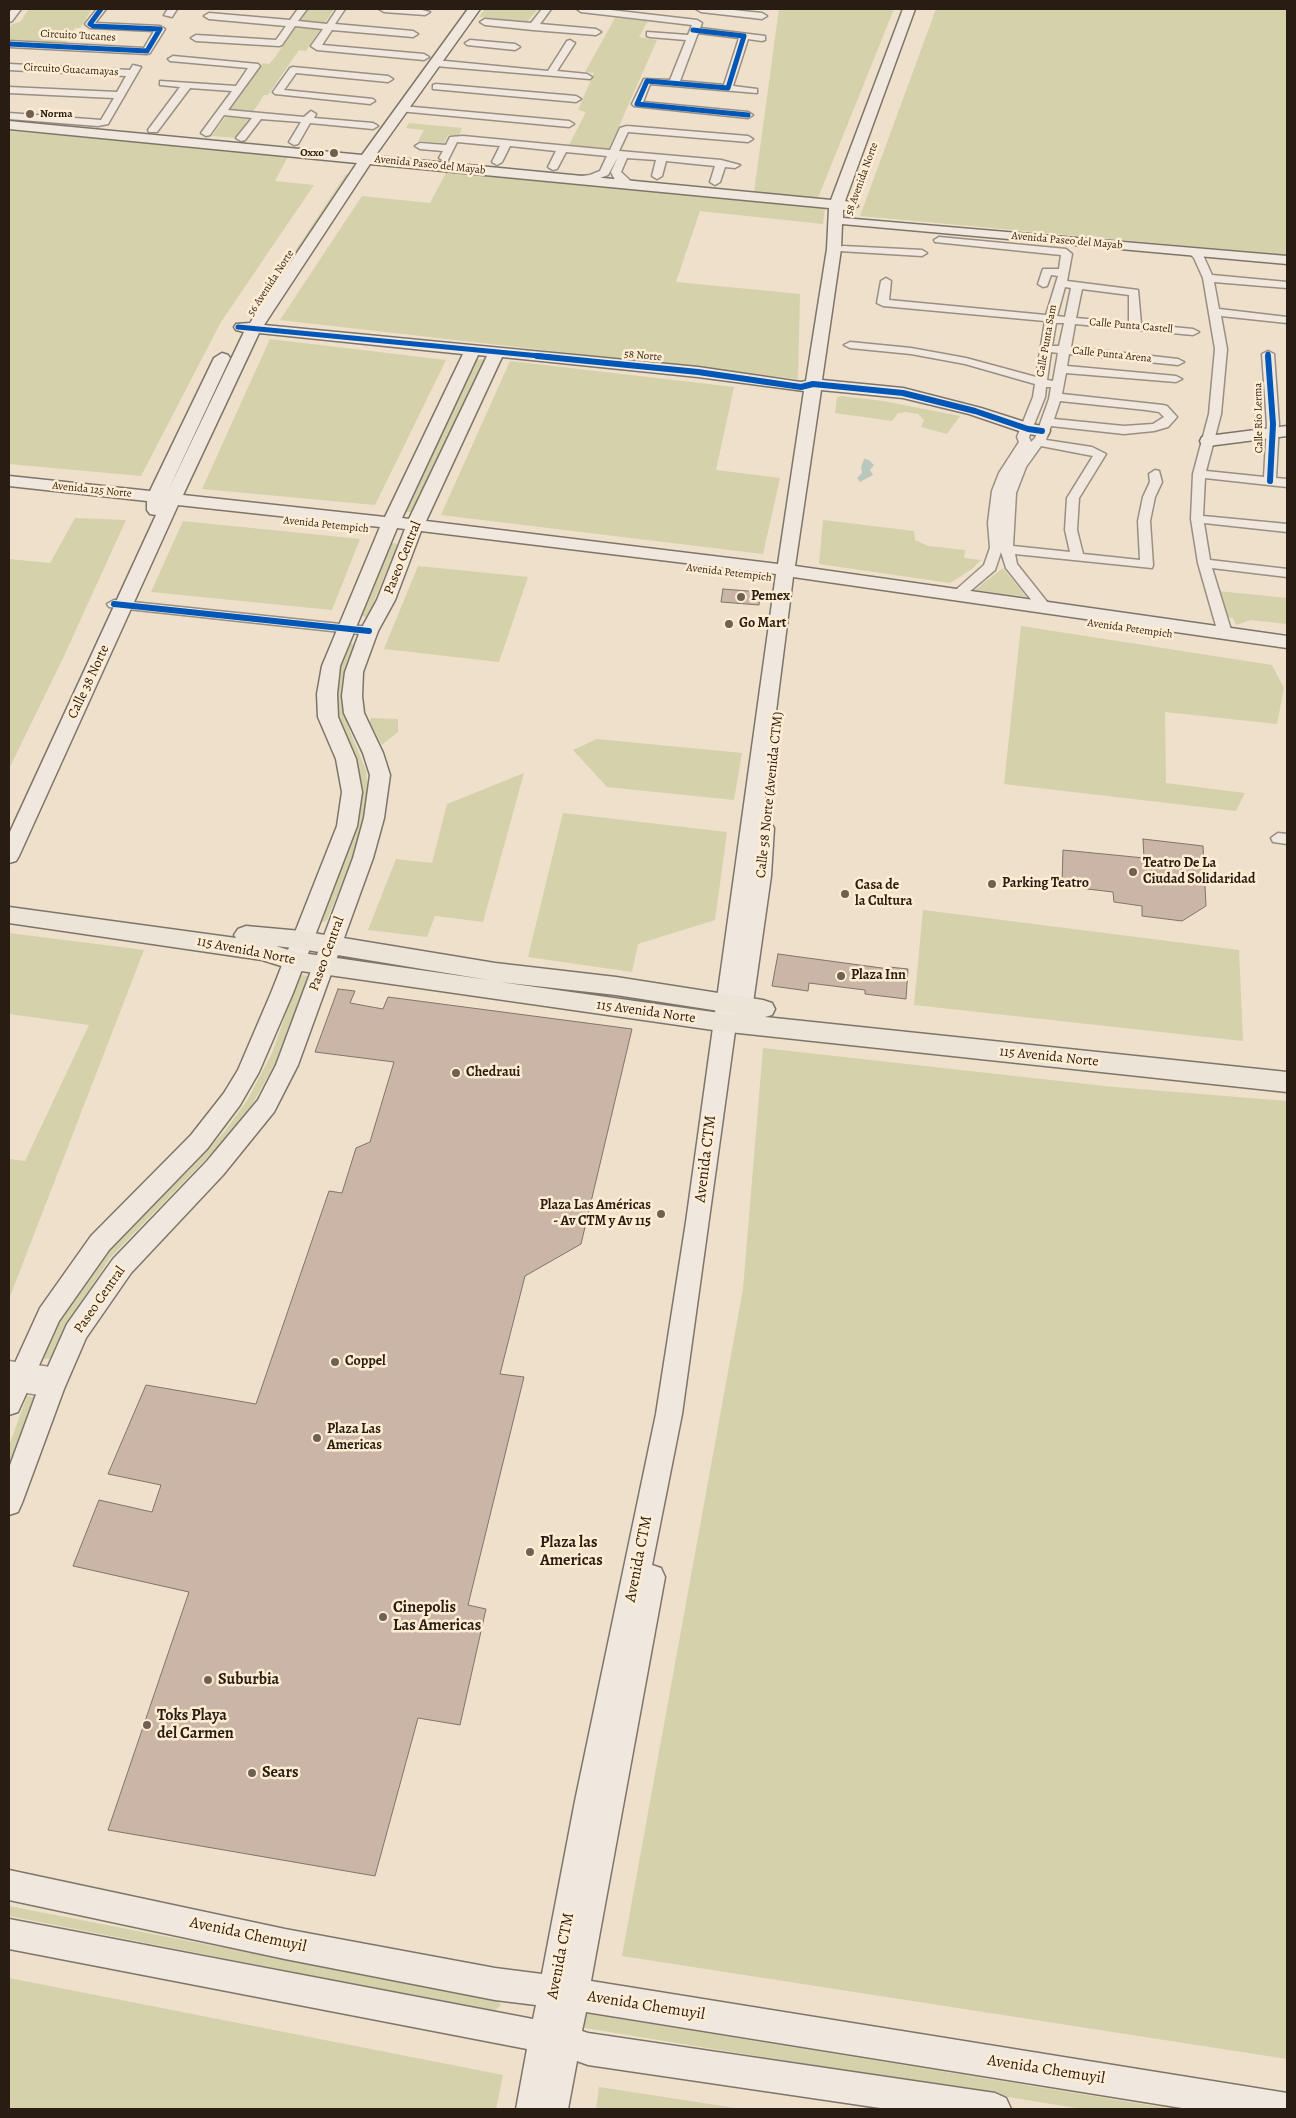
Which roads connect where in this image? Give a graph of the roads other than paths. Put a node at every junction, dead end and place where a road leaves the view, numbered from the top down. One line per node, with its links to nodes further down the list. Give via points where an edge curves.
1 (16, 9): 20 (street)
2 (101, 9): 37 (street, Circuito Tucanes, via 90,24 161,27 146,54)
3 (302, 9): 22 (street)
4 (341, 9): 23 (street)
5 (384, 9): 14 (street)
6 (474, 9): 17 (main road, 56 Avenida Norte)
7 (546, 9): 24 (street)
8 (581, 9): 12 (street)
9 (701, 9): 13 (street)
10 (909, 9): 38 (main road, 58 Avenida Norte)
11 (924, 9): 25 (main road)
12 (609, 10): 15 (street)
13 (747, 11): 19 (street)
14 (425, 12)
15 (679, 15): 27 (street)
16 (209, 16): 22 (street)
17 (458, 16): 42 (main road, 56 Avenida Norte)
18 (591, 16): 26 (street)
19 (762, 16)
20 (9, 19)
21 (485, 22): 24 (street)
22 (292, 23): 23 (street); 32 (street, via 279,43 274,44)
23 (330, 26): 29 (street); 42 (street, via 317,48)
24 (533, 27): 26 (street)
25 (917, 27)
26 (581, 30): 28 (street)
27 (690, 30): 30 (street); 31 (street); 49 (street)
28 (596, 32)
29 (413, 34)
30 (650, 34)
31 (744, 36): 34 (street); 52 (street)
32 (196, 38)
33 (521, 38): 40 (street)
34 (762, 38)
35 (470, 43): 40 (street)
36 (570, 43): 44 (street)
37 (9, 44)
38 (892, 54): 39 (main road); 67 (main road, 58 Avenida Norte)
39 (907, 55)
40 (508, 58): 42 (street); 47 (street)
41 (173, 59): 53 (street, via 255,66)
42 (432, 60): 60 (main road, 56 Avenida Norte); 61 (main road, 56 Avenida Norte)
43 (9, 67): 56 (street, Circuito Guacamayas, via 134,70)
44 (551, 73): 45 (street); 47 (street)
45 (587, 77)
46 (388, 79): 57 (street, via 293,70 278,92)
47 (518, 82): 51 (street); 58 (street)
48 (163, 83): 50 (street)
49 (674, 83): 52 (street); 63 (street, via 647,81 637,104)
50 (187, 85): 53 (street); 72 (street)
51 (436, 87)
52 (728, 88): 55 (street)
53 (238, 89): 62 (street)
54 (9, 90): 56 (street, Circuito Guacamayas)
55 (754, 91)
56 (121, 96): 64 (street, Circuito Guacamayas, via 105,122)
57 (322, 97): 59 (street); 66 (street)
58 (576, 99)
59 (370, 101)
60 (387, 108): 61 (main road); 71 (main road, 56 Avenida Norte)
61 (402, 109): 68 (street); 82 (main road, 56 Avenida Norte)
62 (221, 112): 65 (street); 73 (street)
63 (748, 115)
64 (9, 116)
65 (258, 116): 66 (street); 74 (street)
66 (306, 120): 71 (street); 76 (street)
67 (867, 123): 70 (main road); 95 (main road, 58 Avenida Norte)
68 (569, 124)
69 (9, 125): 82 (main road, Avenida Paseo del Mayab)
70 (882, 125)
71 (374, 126): 82 (main road, 56 Avenida Norte)
72 (153, 130)
73 (206, 133)
74 (241, 138)
75 (748, 139): 81 (street, via 624,130)
76 (294, 142)
77 (506, 144): 79 (street, via 454,139); 80 (street); 85 (street)
78 (420, 146): 79 (street)
79 (449, 148): 83 (street)
80 (562, 149): 81 (street); 88 (street)
81 (619, 154): 84 (street); 89 (street)
82 (359, 158): 91 (main road, Avenida Paseo del Mayab); 113 (main road, 56 Avenida Norte); 115 (main road, 56 Avenida Norte)
83 (444, 158)
84 (662, 158): 86 (street); 90 (street)
85 (497, 162)
86 (721, 163): 87 (street); 92 (street)
87 (735, 165)
88 (553, 167)
89 (612, 168): 91 (street, via 592,178); 93 (street)
90 (657, 176)
91 (576, 179): 93 (main road, Avenida Paseo del Mayab)
92 (715, 182)
93 (629, 184): 95 (main road, Avenida Paseo del Mayab)
94 (857, 189): 95 (main road, 58 Avenida Norte)
95 (842, 211): 97 (main road, 58 Avenida Norte); 98 (main road, Avenida Paseo del Mayab); 125 (main road, 58 Avenida Norte)
96 (939, 240): 101 (street, Calle Punta Sam, via 1062,251 1067,254)
97 (843, 249): 99 (street); 125 (main road, 58 Avenida Norte)
98 (1193, 252): 100 (main road, Avenida Paseo del Mayab); 102 (street, via 1199,257)
99 (922, 253)
100 (1287, 260)
101 (1062, 278): 104 (street, via 1047,271); 105 (street); 110 (street, Calle Punta Sam)
102 (1208, 278): 106 (street); 109 (street)
103 (886, 281): 110 (street, via 883,304)
104 (1043, 284)
105 (1077, 285): 107 (street); 111 (street, Calle Punta Sam)
106 (1287, 285)
107 (1134, 292): 114 (street)
108 (902, 294): 110 (street)
109 (1216, 312): 112 (street); 129 (street, via 1221,349 1215,414)
110 (1051, 314): 111 (street, Calle Punta Castell); 118 (street, Calle Punta Sam)
111 (1071, 316): 114 (street, Calle Punta Castell); 119 (street, Calle Punta Sam)
112 (1287, 320)
113 (238, 327): 115 (main road, 58 Norte); 132 (main road, 56 Avenida Norte)
114 (1135, 327): 116 (street, Calle Punta Castell)
115 (254, 328): 120 (main road, 58 Norte); 138 (main road, 56 Avenida Norte)
116 (1193, 332)
117 (850, 345): 124 (street, via 966,361)
118 (1046, 348): 119 (street, Calle Punta Arena); 124 (street, Calle Punta Sam)
119 (1064, 350): 123 (street, Calle Punta Sam); 123 (street, Calle Punta Arena, via 1178,358 1176,384)
120 (472, 351): 121 (main road, 58 Norte); 140 (main road, Paseo Central)
121 (496, 354): 125 (main road, 58 Norte, via 698,372); 142 (main road, Paseo Central)
122 (1268, 354): 127 (street, Calle Río Lerma)
123 (1061, 370): 126 (street, Calle Punta Sam)
124 (1039, 382): 126 (street); 128 (street, Calle Punta Sam)
125 (814, 389): 128 (main road, 58 Norte, via 903,397); 148 (main road, 58 Avenida Norte)
126 (1056, 391): 128 (street, Calle Punta Sam); 128 (street, via 1163,409 1171,417 1154,427)
127 (1280, 427): 129 (main road); 133 (street, Calle Río Lerma)
128 (1035, 432): 143 (street, Calle Punta Sam, via 1010,493); 144 (street, via 1100,454 1073,498 1071,530)
129 (1209, 437): 131 (street)
130 (1155, 474): 145 (street, via 1156,482 1144,521)
131 (1199, 474): 133 (street); 139 (street)
132 (164, 477): 136 (main road, via 150,490 98,486); 138 (main road, 56 Avenida Norte)
133 (1270, 481): 135 (street)
134 (9, 482): 136 (main road, Avenida 125 Norte)
135 (1287, 483)
136 (85, 489): 138 (main road, Avenida 125 Norte)
137 (9, 495): 138 (main road, Avenida 125 Norte)
138 (164, 503): 140 (main road, Avenida Petempich); 150 (main road, Calle 38 Norte)
139 (1197, 519): 141 (street); 146 (street)
140 (389, 527): 142 (main road, Avenida Petempich); 152 (main road, Paseo Central)
141 (1287, 528)
142 (414, 530): 148 (main road, Avenida Petempich); 153 (main road, Paseo Central, via 386,600)
143 (1002, 549): 144 (street); 149 (street, Calle Punta Sam, via 990,567); 151 (street, Calle Punta Sam)
144 (1077, 556): 145 (street, via 1140,566 1147,565)
145 (1148, 560)
146 (1204, 563): 147 (street); 154 (street)
147 (1287, 573)
148 (792, 576): 149 (main road, Avenida Petempich); 156 (main road, Avenida Petempich); 163 (main road, Calle 58 Norte (Avenida CTM), via 759,886)
149 (957, 595): 151 (main road, Avenida Petempich)
150 (120, 604): 152 (street); 157 (main road, Calle 38 Norte); 158 (main road, Calle 38 Norte)
151 (1045, 608): 154 (main road, Avenida Petempich)
152 (346, 628): 153 (street); 161 (main road, Paseo Central, via 331,666 327,694 328,717 346,759 352,792 347,826)
153 (369, 631): 162 (main road, Paseo Central, via 354,672 352,696 354,713 380,775 380,787 363,858)
154 (1225, 633): 155 (main road, Avenida Petempich)
155 (1287, 642)
156 (1287, 652)
157 (9, 823)
158 (9, 856)
159 (9, 901): 161 (main road, 115 Avenida Norte, via 269,938)
160 (9, 915): 161 (main road, 115 Avenida Norte, via 263,952)
161 (297, 951): 162 (main road, 115 Avenida Norte); 166 (main road, Paseo Central, via 248,1072 232,1099 199,1142 100,1243 49,1315)
162 (327, 955): 163 (main road, 115 Avenida Norte); 167 (main road, Paseo Central, via 287,1065 266,1106 215,1168 122,1266 76,1332)
163 (732, 1015): 164 (main road, 115 Avenida Norte); 165 (main road, 115 Avenida Norte); 171 (main road, Avenida CTM, via 669,1414)
164 (1287, 1065)
165 (1287, 1082)
166 (13, 1382): 167 (street)
167 (54, 1382): 168 (main road, Paseo Central)
168 (9, 1503)
169 (9, 1885): 171 (main road, Avenida Chemuyil, via 304,1948 495,1984)
170 (9, 1934): 172 (main road)
171 (563, 1993): 172 (main road, Avenida CTM); 177 (main road, Avenida Chemuyil)
172 (554, 2038): 173 (main road, via 588,2049); 174 (main road, Avenida CTM); 175 (main road, Avenida CTM)
173 (909, 2102): 176 (main road)
174 (532, 2109)
175 (552, 2109)
176 (995, 2109)
177 (1287, 2109)

